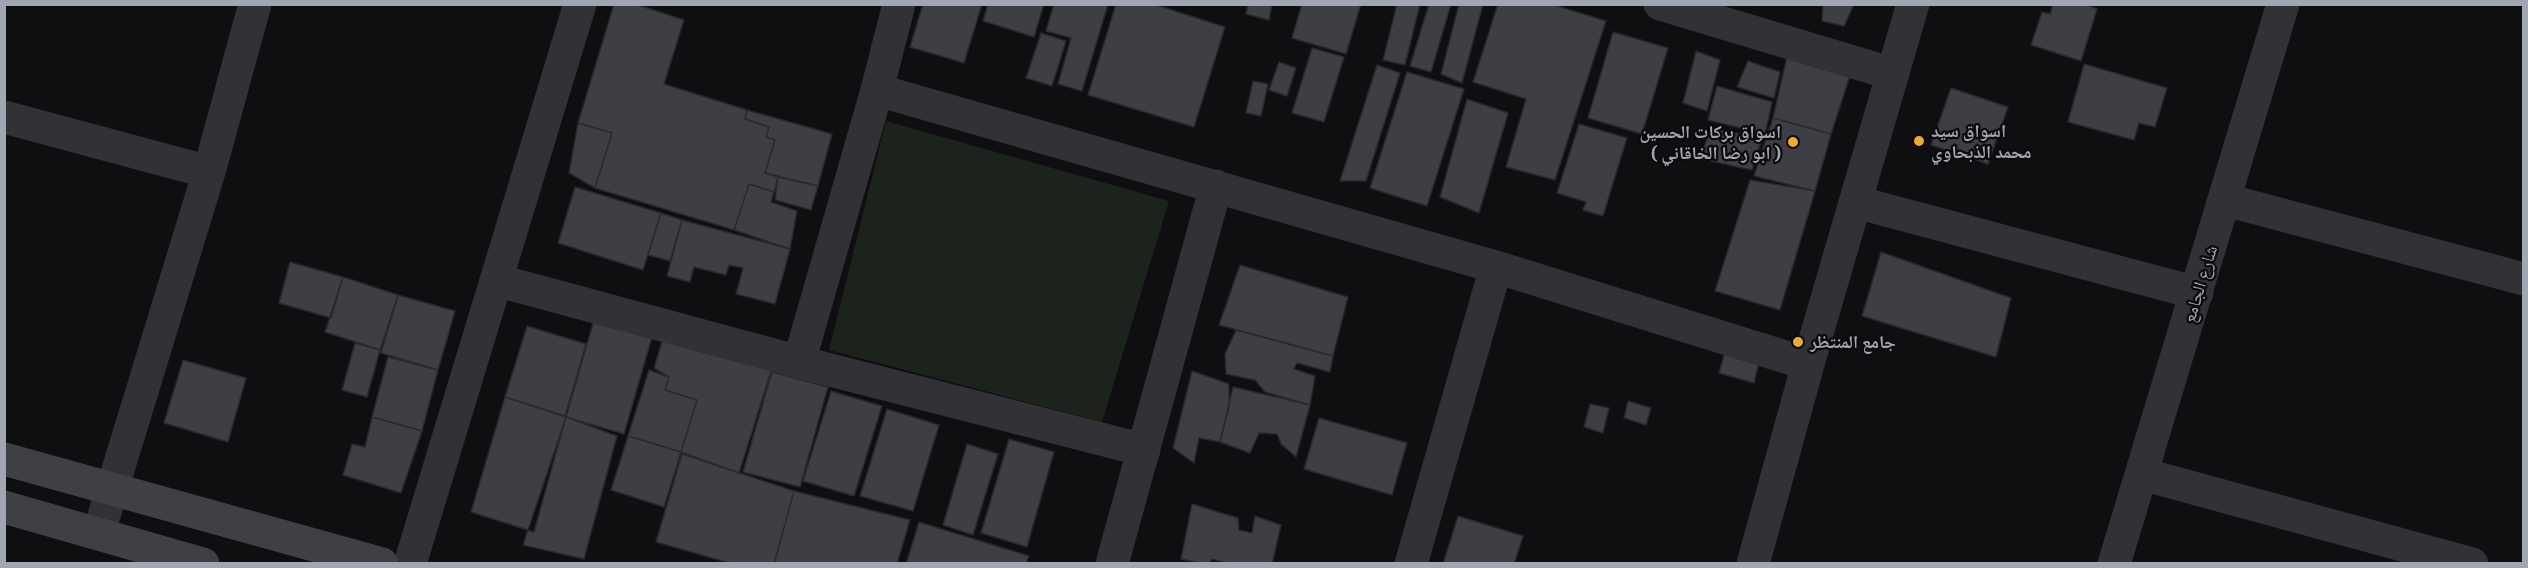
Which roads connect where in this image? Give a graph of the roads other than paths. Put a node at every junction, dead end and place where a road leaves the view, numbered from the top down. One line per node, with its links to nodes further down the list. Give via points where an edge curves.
1 (255, 4): 10 (street)
2 (580, 4): 16 (street)
3 (899, 4): 8 (street)
4 (1660, 4): 7 (street)
5 (1913, 4): 7 (street)
6 (2283, 4): 12 (street, شارع الجامع)
7 (1893, 74): 13 (street)
8 (877, 90): 11 (street); 18 (street)
9 (4, 117): 10 (street)
10 (209, 172): 23 (street)
11 (1216, 186): 14 (street); 20 (street)
12 (2226, 200): 15 (street); 17 (street, شارع الجامع)
13 (1856, 202): 17 (street); 19 (street)
14 (1496, 267): 19 (street); 31 (street)
15 (2523, 279)
16 (496, 280): 18 (street); 29 (street)
17 (2197, 293): 22 (street, شارع الجامع)
18 (799, 362): 20 (street)
19 (1808, 364): 32 (street)
20 (1144, 450): 30 (street)
21 (4, 459): 23 (street)
22 (2142, 474): 26 (street); 33 (street, شارع الجامع)
23 (112, 490): 25 (street); 28 (street)
24 (6, 512): 25 (street)
25 (99, 532): 27 (street)
26 (2452, 561)
27 (203, 564)
28 (382, 564)
29 (410, 564)
30 (1112, 564)
31 (1411, 564)
32 (1753, 564)
33 (2114, 564)

